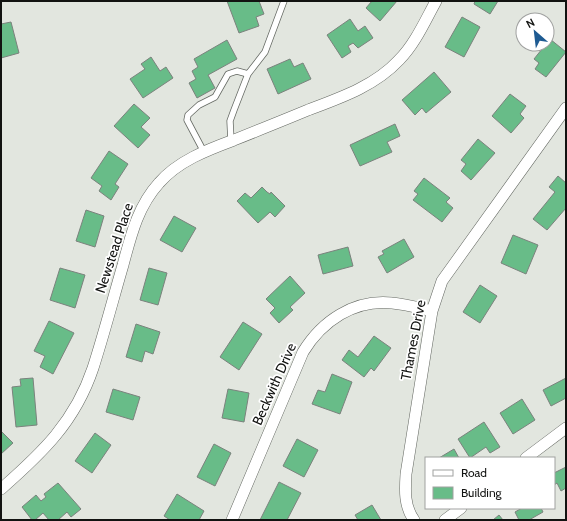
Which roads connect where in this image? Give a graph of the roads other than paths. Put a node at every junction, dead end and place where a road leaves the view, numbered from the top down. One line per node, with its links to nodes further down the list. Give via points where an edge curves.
1 (284, 1): 3 (lane, via 265,52)
2 (436, 1): 5 (street, Newstead Place, via 419,33 399,60 376,80 345,96)
3 (248, 74): 5 (lane, via 230,121); 6 (lane, via 228,74 215,97 199,105 188,115 187,120)
4 (566, 108): 7 (street, Thames Drive, via 442,281)
5 (231, 141): 6 (street, Newstead Place)
6 (204, 153): 10 (street, Newstead Place, via 183,163 165,177 143,203 82,395 66,422 41,453)
7 (432, 311): 12 (street, Beckwith Drive, via 392,303 371,304 335,316 322,326 303,352); 13 (street, Thames Drive, via 406,474 405,499)
8 (566, 428): 9 (street)
9 (527, 457)
10 (1, 489)
11 (460, 509): 14 (street)
12 (232, 520)
13 (414, 520)
14 (445, 520)

